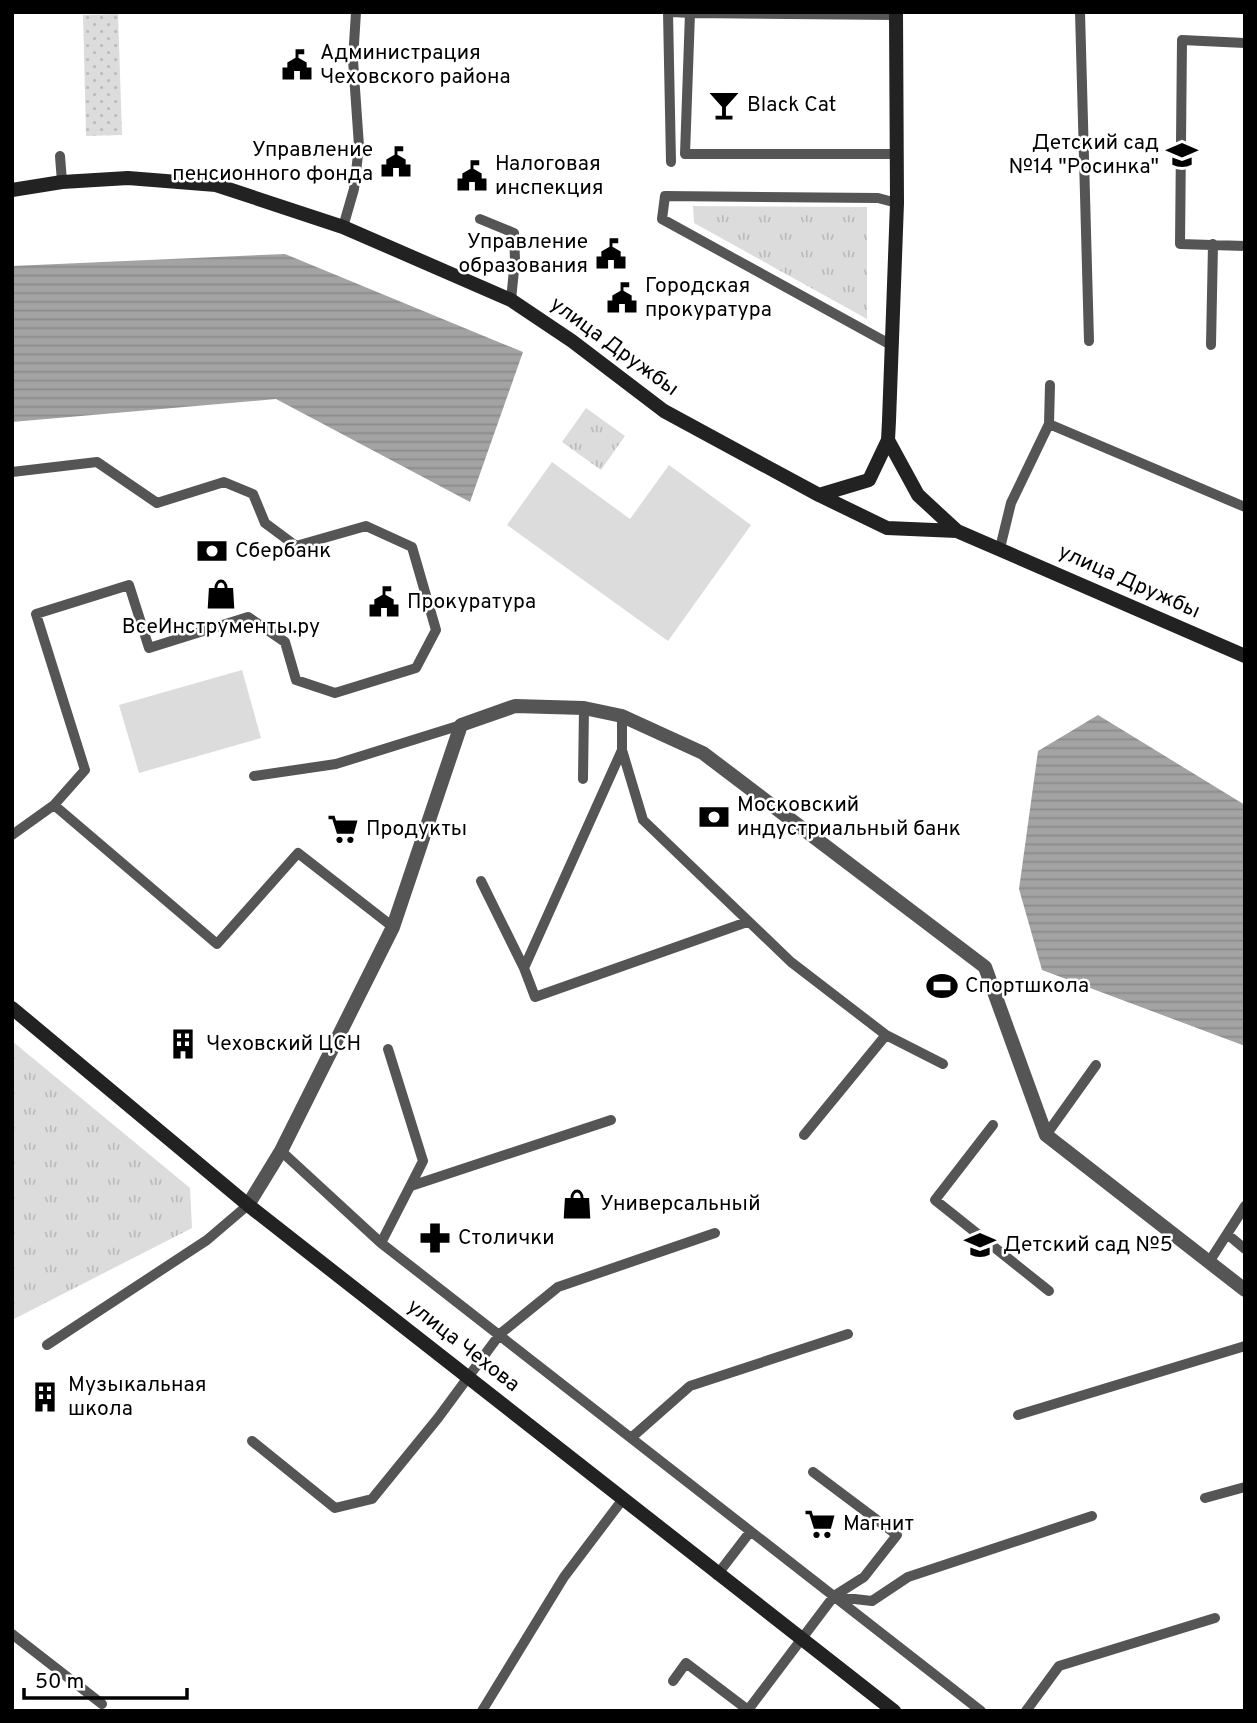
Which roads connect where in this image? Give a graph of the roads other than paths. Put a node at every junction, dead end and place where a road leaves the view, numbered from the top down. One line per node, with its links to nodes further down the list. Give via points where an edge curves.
1 (356, 12): 14 (lane, via 353,60 359,146)
2 (670, 12): 4 (lane); 9 (lane)
3 (1080, 12): 18 (lane)
4 (690, 13): 5 (lane); 7 (lane, via 685,154)
5 (896, 14): 7 (street)
6 (1245, 43): 15 (lane, via 1182,40 1180,244)
7 (897, 154): 12 (street)
8 (60, 156): 10 (lane)
9 (671, 162)
10 (62, 182): 11 (street, улица Дружбы); 14 (street, улица Дружбы, via 128,178 216,185)
11 (12, 190)
12 (897, 203): 20 (street); 20 (lane, via 878,198 665,196 663,219)
13 (480, 219): 17 (lane, via 513,233)
14 (343, 227): 17 (street, улица Дружбы)
15 (1213, 244): 16 (lane); 19 (lane)
16 (1245, 246)
17 (511, 300): 25 (street, улица Дружбы, via 664,411)
18 (1089, 341)
19 (1211, 345)
20 (893, 346): 23 (street)
21 (1050, 385): 22 (lane)
22 (1049, 424): 26 (lane); 28 (lane, via 1012,503)
23 (888, 440): 25 (street, via 869,480); 27 (street, улица Дружбы, via 918,495)
24 (12, 472): 36 (lane, via 97,462 158,503 224,482 253,494 265,523 296,546 366,526 412,547 436,630 416,668 335,693 296,680 285,642 248,617 149,648 129,585 36,614 85,770)
25 (819, 495): 27 (street, улица Дружбы, via 887,528)
26 (1245, 507)
27 (957, 531): 28 (street, улица Дружбы)
28 (1000, 548): 29 (street, улица Дружбы)
29 (1245, 656)
30 (584, 708): 31 (street); 32 (street, via 515,706); 35 (lane)
31 (622, 716): 33 (lane); 50 (street, via 703,753 985,967)
32 (460, 725): 34 (lane, via 337,764); 40 (street)
33 (622, 750): 39 (lane, via 643,820); 41 (lane)
34 (254, 776)
35 (583, 779)
36 (54, 805): 37 (lane); 40 (lane, via 217,944 298,853)
37 (12, 835)
38 (481, 881): 41 (lane)
39 (747, 922): 41 (lane, via 535,997); 43 (lane)
40 (393, 927): 51 (street)
41 (524, 968)
42 (12, 1008): 53 (street, улица Чехова)
43 (886, 1035): 45 (lane); 49 (lane)
44 (388, 1049): 52 (lane, via 424,1161)
45 (943, 1064)
46 (1096, 1065): 50 (lane)
47 (611, 1120): 52 (lane)
48 (993, 1125): 61 (lane, via 935,1200)
49 (804, 1135)
50 (1046, 1135): 59 (street)
51 (281, 1151): 53 (street); 57 (lane)
52 (411, 1186): 57 (lane)
53 (248, 1205): 64 (lane, via 207,1240); 66 (street, улица Чехова)
54 (1245, 1206): 56 (lane)
55 (715, 1233): 62 (lane, via 558,1287)
56 (1227, 1234): 58 (lane); 59 (lane)
57 (381, 1243): 62 (lane)
58 (1245, 1249)
59 (1209, 1262): 60 (street)
60 (1245, 1290)
61 (1049, 1291)
62 (500, 1334): 66 (lane); 68 (lane)
63 (848, 1334): 68 (lane, via 690,1386)
64 (47, 1345)
65 (1245, 1346): 67 (lane)
66 (468, 1377): 69 (lane, via 372,1499 335,1508); 72 (street, улица Чехова)
67 (1018, 1415)
68 (631, 1438): 75 (lane)
69 (252, 1441)
70 (813, 1472): 77 (lane, via 897,1535 864,1577)
71 (1245, 1487): 73 (lane)
72 (623, 1499): 76 (street, улица Чехова); 83 (lane, via 564,1577)
73 (1205, 1499)
74 (1092, 1516): 77 (lane, via 908,1577 872,1601)
75 (750, 1532): 76 (lane); 77 (lane)
76 (717, 1575): 80 (street, улица Чехова)
77 (834, 1597): 80 (lane); 85 (lane)
78 (1214, 1618): 86 (lane, via 1059,1666)
79 (12, 1634): 82 (lane)
80 (801, 1640): 81 (lane, via 748,1710 686,1663); 84 (street, улица Чехова)
81 (673, 1681)
82 (102, 1704)
83 (482, 1711)
84 (894, 1711)
85 (981, 1711)
86 (1026, 1711)

